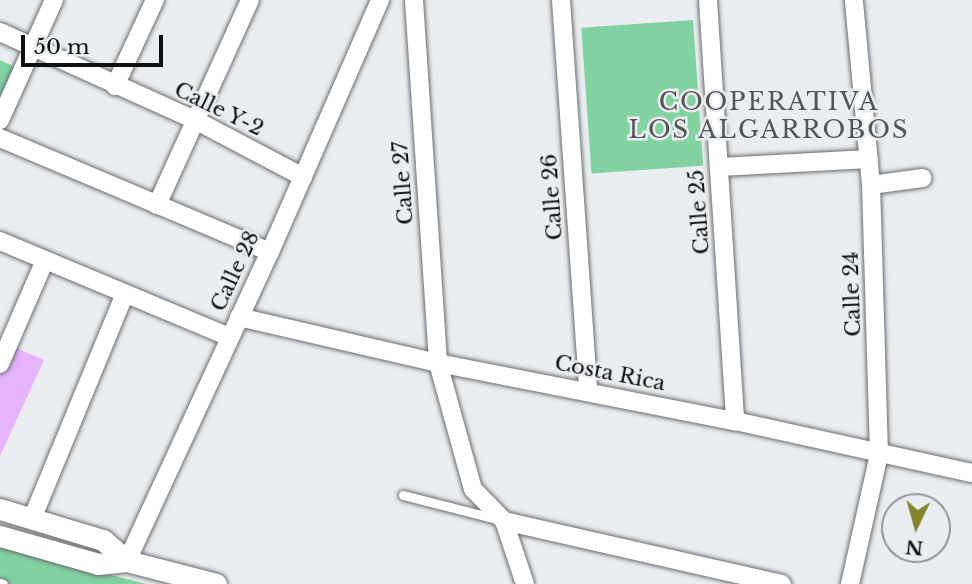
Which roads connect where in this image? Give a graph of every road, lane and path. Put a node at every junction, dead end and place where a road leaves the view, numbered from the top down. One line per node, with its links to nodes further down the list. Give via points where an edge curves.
1 (54, 0): 10 (street)
2 (155, 0): 11 (street)
3 (250, 0): 13 (street)
4 (380, 0): 17 (street, Calle 28)
5 (414, 0): 27 (street, Calle 27)
6 (561, 0): 29 (street, Calle 26)
7 (708, 0): 16 (street, Calle 25)
8 (854, 0): 15 (street, Calle 24)
9 (0, 32): 10 (street, Calle Y-2)
10 (32, 46): 11 (street, Calle Y-2); 12 (street)
11 (115, 86): 13 (street, Calle Y-2)
12 (0, 120)
13 (197, 121): 17 (street, Calle Y-2); 20 (street)
14 (0, 138): 20 (street)
15 (869, 159): 16 (street); 19 (street, Calle 24)
16 (720, 167): 30 (street, Calle 25)
17 (303, 177): 22 (street, Calle 28)
18 (923, 178): 19 (street)
19 (871, 185): 31 (street, Calle 24)
20 (158, 205): 22 (street)
21 (0, 241): 23 (street)
22 (270, 251): 25 (street, Calle 28)
23 (45, 260): 24 (street); 28 (street)
24 (125, 293): 26 (street); 35 (street)
25 (239, 317): 26 (street, Calle 28); 27 (street, Costa Rica)
26 (229, 337): 38 (street, Calle 28)
27 (438, 363): 29 (street, Costa Rica); 36 (street, Calle 27, via 473,489)
28 (0, 364)
29 (588, 391): 30 (street, Costa Rica)
30 (735, 421): 31 (street, Costa Rica)
31 (879, 454): 32 (street, Costa Rica); 42 (street, Calle 24)
32 (972, 472)
33 (403, 495): 36 (lane)
34 (0, 509): 35 (street)
35 (32, 519): 38 (street, via 103,540)
36 (504, 521): 40 (street); 41 (street)
37 (0, 536): 38 (street, via 98,564)
38 (127, 561): 39 (street)
39 (216, 584)
40 (525, 584)
41 (782, 584)
42 (850, 584)

